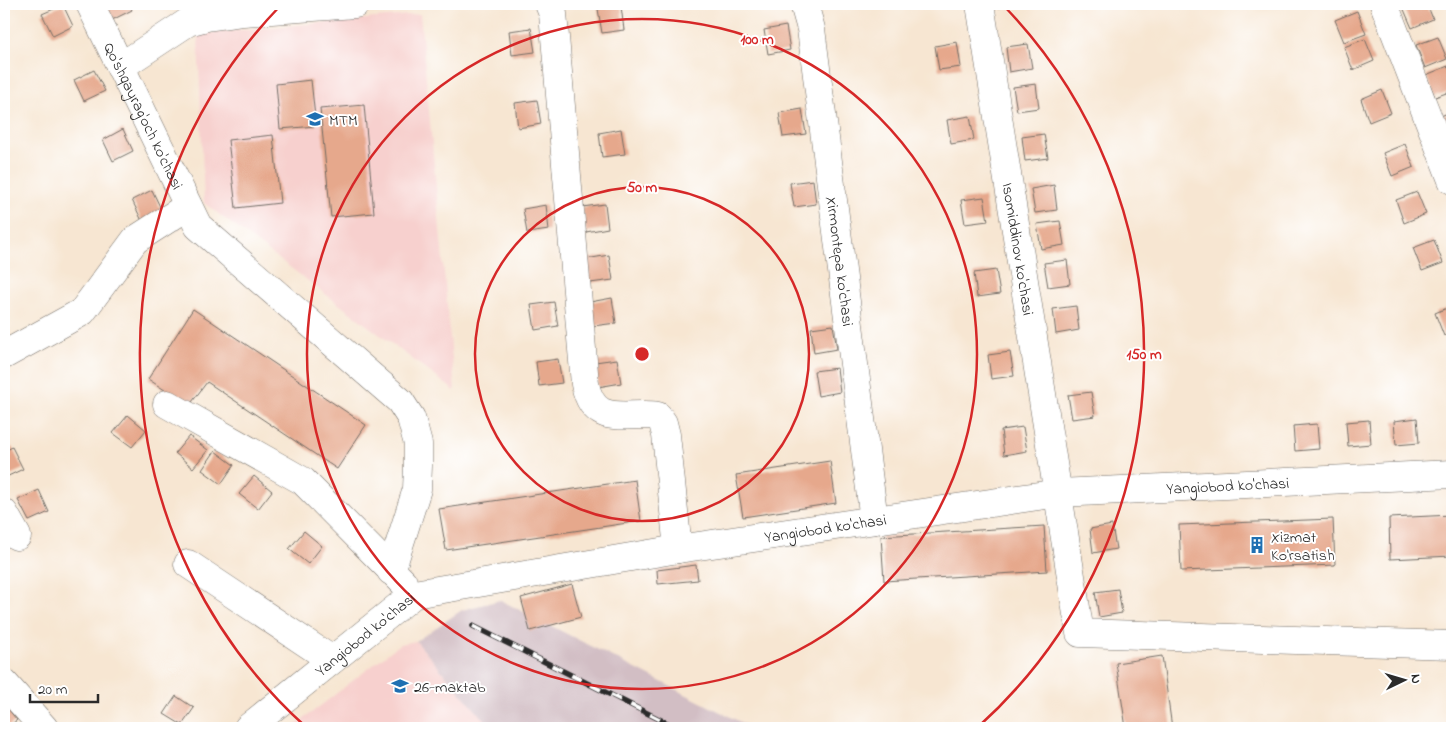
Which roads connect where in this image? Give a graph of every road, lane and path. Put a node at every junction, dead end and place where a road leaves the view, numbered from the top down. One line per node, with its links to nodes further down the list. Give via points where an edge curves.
1 (90, 4): 7 (street, Qo'shqayrag'och ko'chasi)
2 (355, 4): 7 (street, via 243,12 188,22)
3 (549, 4): 15 (street, via 553,14 587,396 598,410 625,416 658,416 663,423)
4 (804, 4): 14 (street, Xirmontepa ko'chasi, via 811,29)
5 (980, 4): 13 (street, Isomiddinov ko'chasi)
6 (1384, 4): 8 (street)
7 (120, 67): 9 (street, Qo'shqayrag'och ko'chasi)
8 (1452, 180)
9 (193, 216): 10 (street, via 135,240 82,312); 17 (street, via 400,401 411,418 418,444 417,489)
10 (4, 355)
11 (167, 404): 17 (street, via 302,481)
12 (1452, 474): 13 (street, Yangiobod ko'chasi)
13 (1059, 493): 14 (street, Yangiobod ko'chasi); 19 (street, Isomiddinov ko'chasi, via 1080,633)
14 (874, 520): 15 (street, Yangiobod ko'chasi)
15 (678, 548): 18 (street, Yangiobod ko'chasi)
16 (188, 564): 20 (street)
17 (391, 571): 18 (street)
18 (414, 594): 20 (street, Yangiobod ko'chasi)
19 (1452, 644)
20 (332, 660): 23 (street, Yangiobod ko'chasi)
21 (4, 683): 22 (street)
22 (44, 728)
23 (248, 728)

